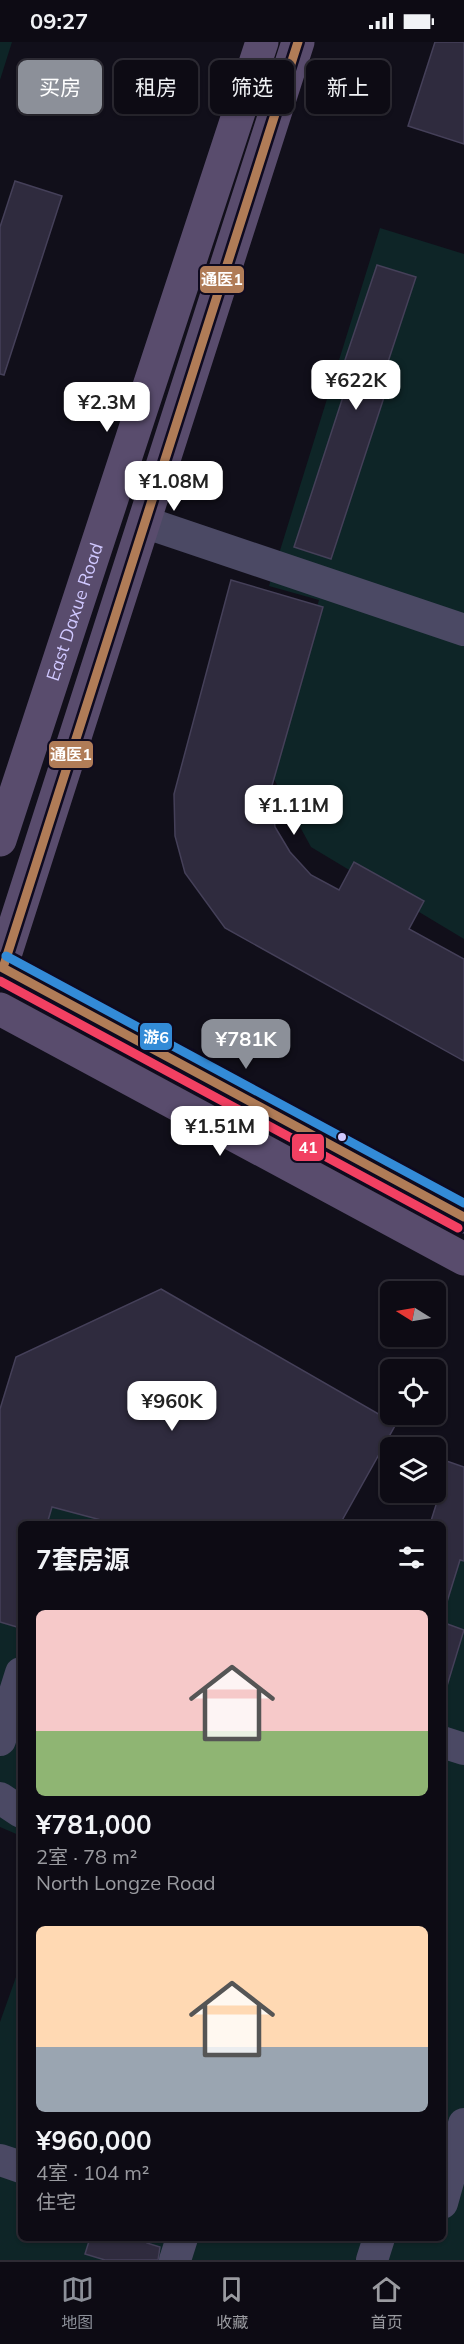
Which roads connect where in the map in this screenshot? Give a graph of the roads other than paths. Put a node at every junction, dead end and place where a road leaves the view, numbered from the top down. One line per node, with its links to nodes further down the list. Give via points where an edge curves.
1 (262, 42): 5 (main road, East Daxue Road)
2 (298, 42): 3 (main road, East Daxue Road)
3 (144, 522): 4 (street); 6 (main road, East Daxue Road)
4 (464, 630)
5 (0, 840)
6 (1, 969): 8 (main road)
7 (0, 1009): 9 (main road)
8 (464, 1217)
9 (464, 1259)
10 (18, 1683): 11 (street)
11 (0, 1740)
12 (446, 1743): 13 (street)
13 (464, 1749)
14 (0, 1798): 15 (street)
15 (18, 1810)
16 (464, 2124): 19 (street)
17 (0, 2160): 18 (street)
18 (18, 2166)
19 (446, 2189)
20 (446, 2211): 21 (street)
21 (464, 2217)
22 (181, 2241): 24 (street)
23 (378, 2241): 25 (street)
24 (175, 2260)
25 (372, 2260)

